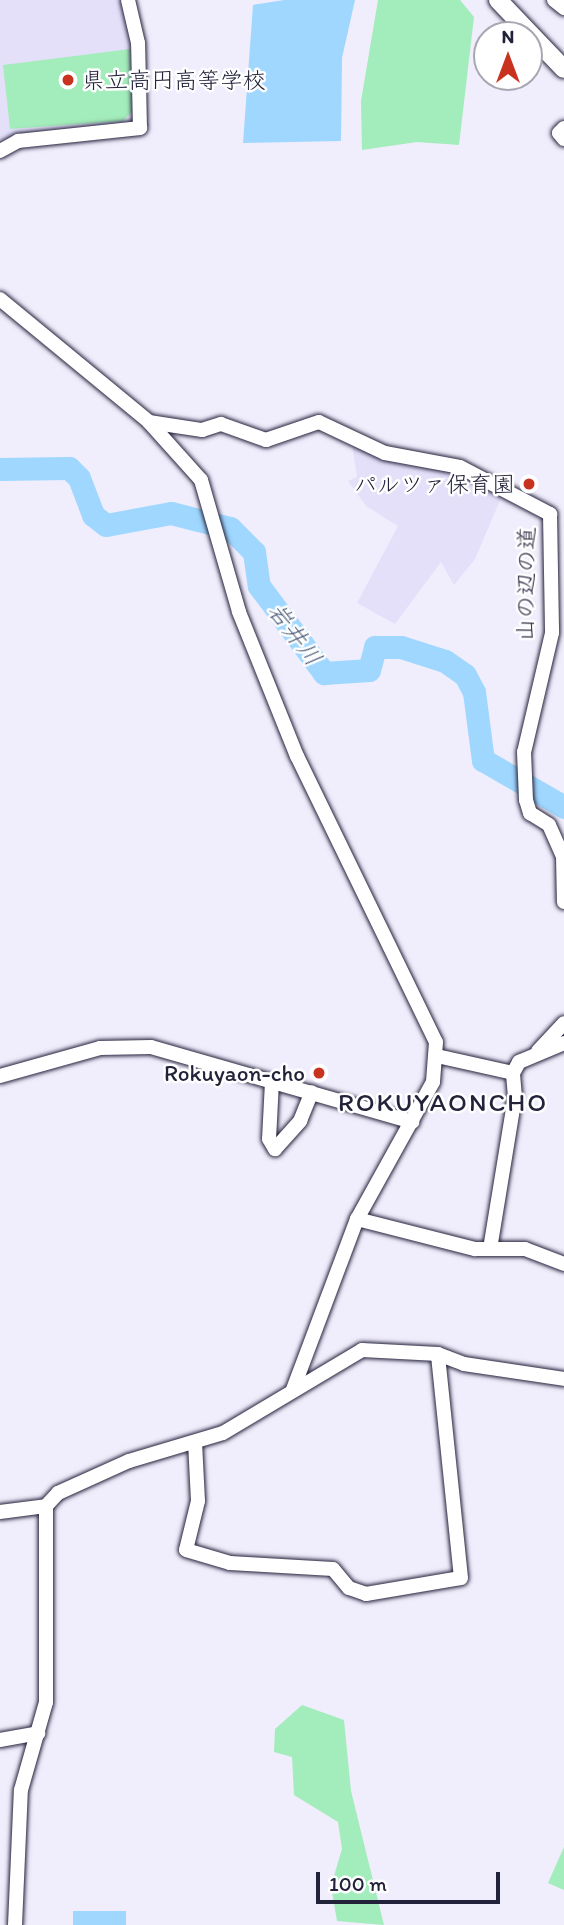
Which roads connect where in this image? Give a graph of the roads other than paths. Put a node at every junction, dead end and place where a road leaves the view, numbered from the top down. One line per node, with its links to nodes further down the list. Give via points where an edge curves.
1 (128, 0): 8 (street, via 138,43 140,128 18,141)
2 (498, 0): 5 (main road)
3 (554, 0): 4 (street)
4 (564, 8)
5 (564, 69)
6 (564, 128): 7 (street, via 559,133)
7 (564, 139)
8 (0, 151)
9 (0, 299): 10 (street)
10 (149, 422): 11 (street, 山の辺の道, via 202,430 221,424 266,440 319,422 385,453 460,467 550,514 552,633 524,752 530,813 549,825 563,856); 15 (street, via 201,480 239,612 297,756 436,1042)
11 (564, 902)
12 (564, 1023): 14 (street)
13 (564, 1043): 14 (street)
14 (534, 1055): 16 (street)
15 (436, 1056): 16 (street); 20 (street, via 433,1082)
16 (513, 1073): 22 (street, via 515,1097)
17 (0, 1076): 18 (street, via 100,1048 152,1046)
18 (272, 1082): 19 (street); 19 (street, via 270,1139 275,1149 300,1121)
19 (312, 1092): 20 (street)
20 (412, 1122): 21 (street)
21 (357, 1219): 22 (street); 26 (street)
22 (490, 1249): 23 (street, via 525,1249)
23 (564, 1264)
24 (438, 1354): 25 (street, via 464,1364); 26 (street, via 362,1350); 27 (street, via 461,1578 366,1594 349,1588 333,1569 230,1563 186,1550 198,1501)
25 (564, 1379)
26 (293, 1389): 27 (street, via 223,1433)
27 (195, 1442): 28 (street, via 129,1461 58,1493)
28 (46, 1506): 29 (street); 30 (street, via 46,1702)
29 (0, 1512)
30 (38, 1734): 31 (street); 32 (street, via 21,1790)
31 (0, 1740)
32 (15, 1925)

